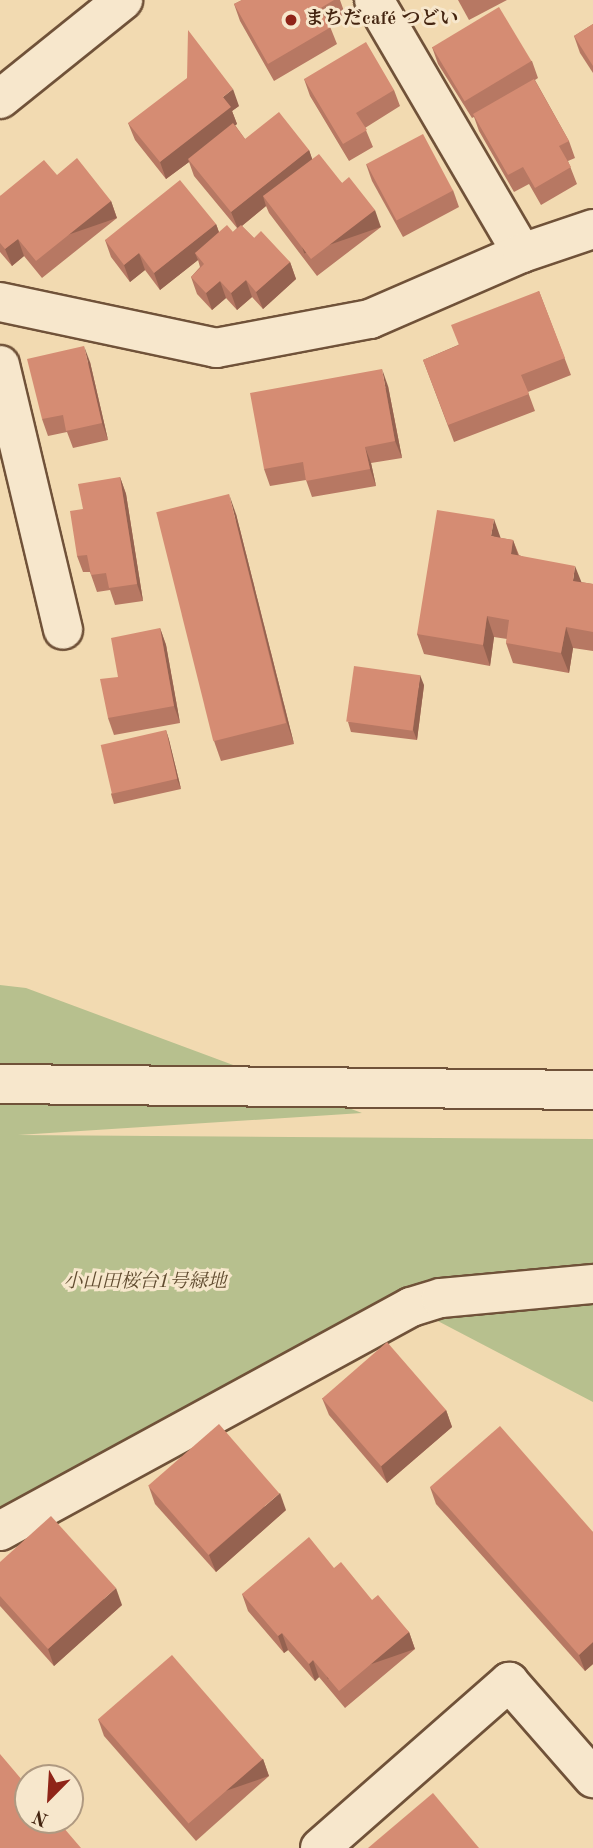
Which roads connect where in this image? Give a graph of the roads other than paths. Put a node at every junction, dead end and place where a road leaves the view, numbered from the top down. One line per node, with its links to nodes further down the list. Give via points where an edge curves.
1 (124, 0): 3 (street)
2 (374, 0): 5 (street)
3 (0, 99)
4 (593, 229): 5 (street)
5 (522, 253): 6 (street, via 370,319 216,348)
6 (0, 302)
7 (0, 365): 8 (street)
8 (62, 630)
9 (0, 1084): 10 (street)
10 (593, 1090)
11 (593, 1284): 12 (street, via 441,1298 411,1307)
12 (0, 1531)
13 (593, 1778): 14 (street, via 509,1682)
14 (320, 1848)

